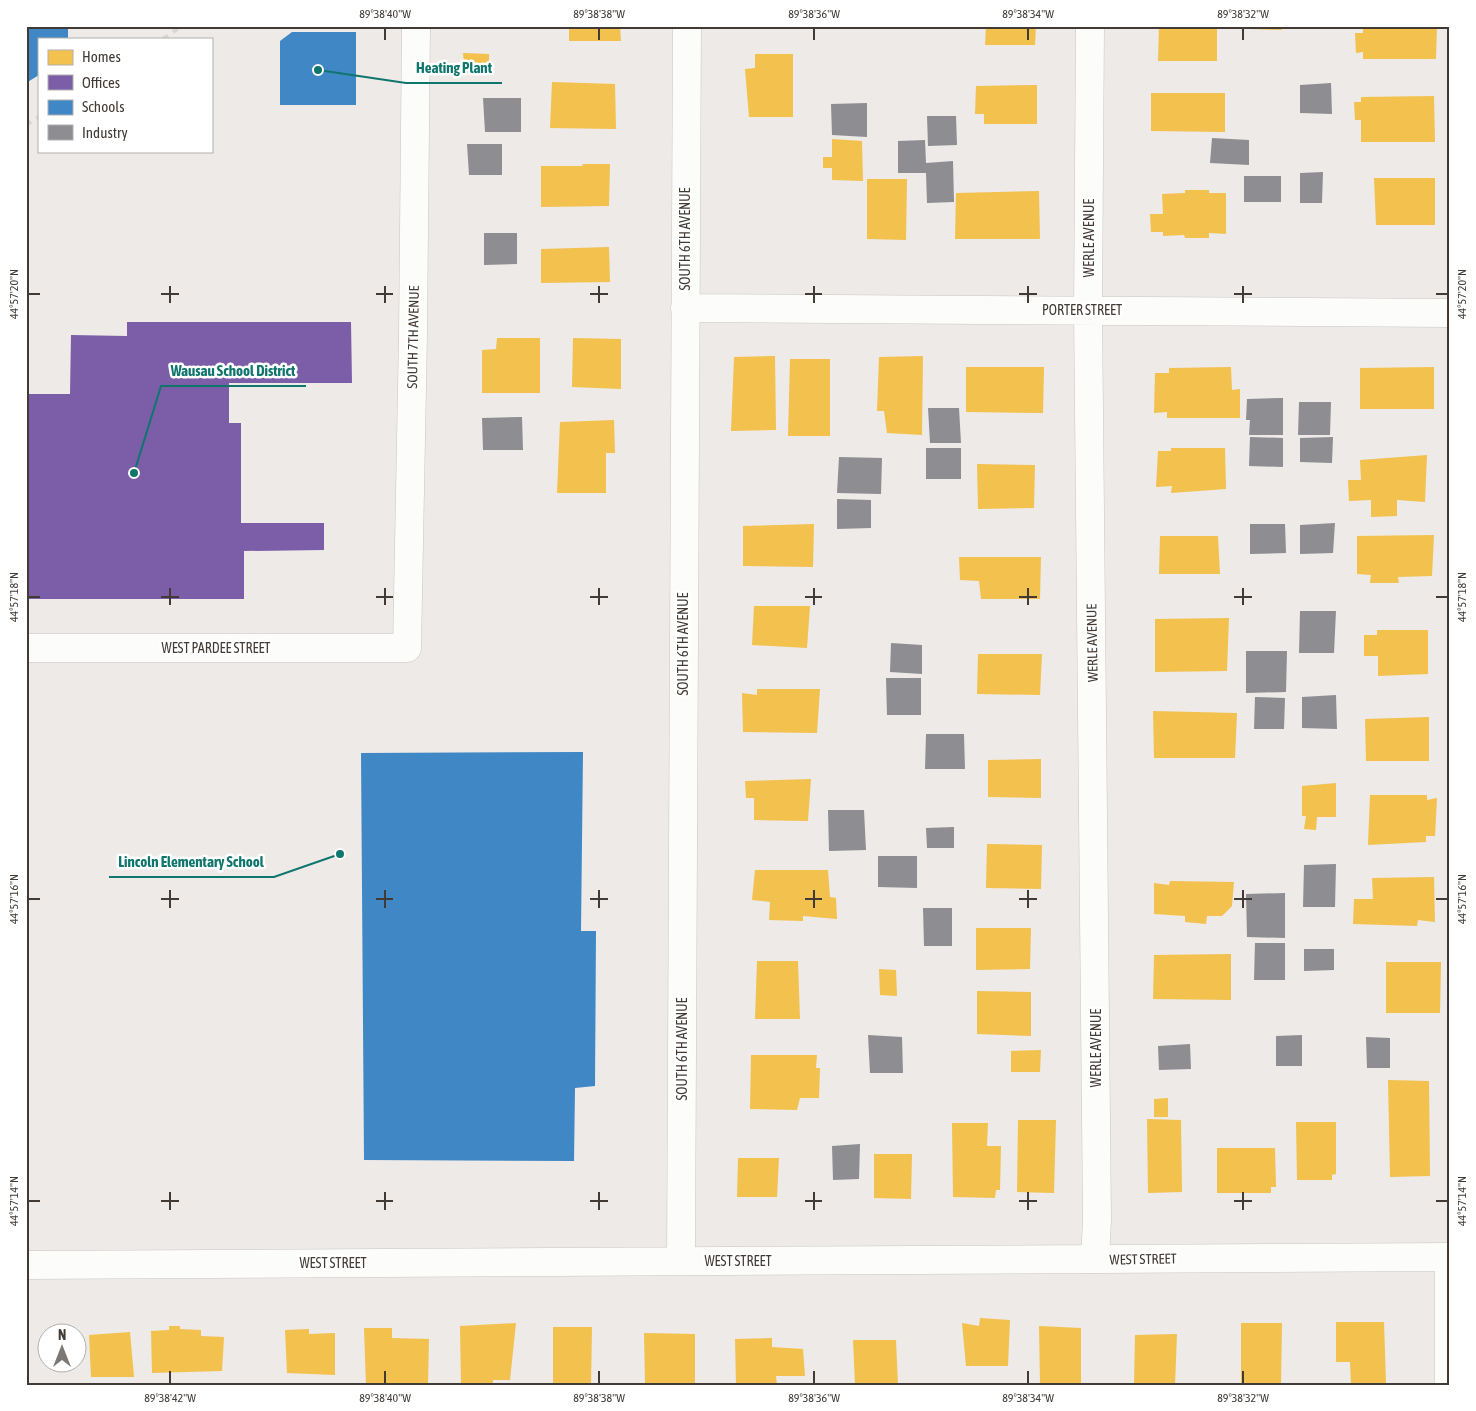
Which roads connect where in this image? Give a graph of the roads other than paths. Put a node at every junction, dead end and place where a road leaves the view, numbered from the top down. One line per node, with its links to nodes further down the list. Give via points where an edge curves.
1 (416, 26): 8 (street, SOUTH 7TH AVENUE)
2 (687, 26): 4 (street, SOUTH 6TH AVENUE)
3 (1090, 26): 5 (street, WERLE AVENUE)
4 (685, 308): 5 (street, PORTER STREET); 11 (street, SOUTH 6TH AVENUE)
5 (1088, 310): 6 (street, PORTER STREET); 10 (street, WERLE AVENUE)
6 (1450, 313)
7 (26, 648): 8 (street, WEST PARDEE STREET)
8 (407, 648)
9 (1449, 1257): 10 (street, WEST STREET); 13 (street)
10 (1095, 1259): 11 (street, WEST STREET)
11 (680, 1261): 12 (street, WEST STREET)
12 (26, 1265)
13 (1449, 1385)

